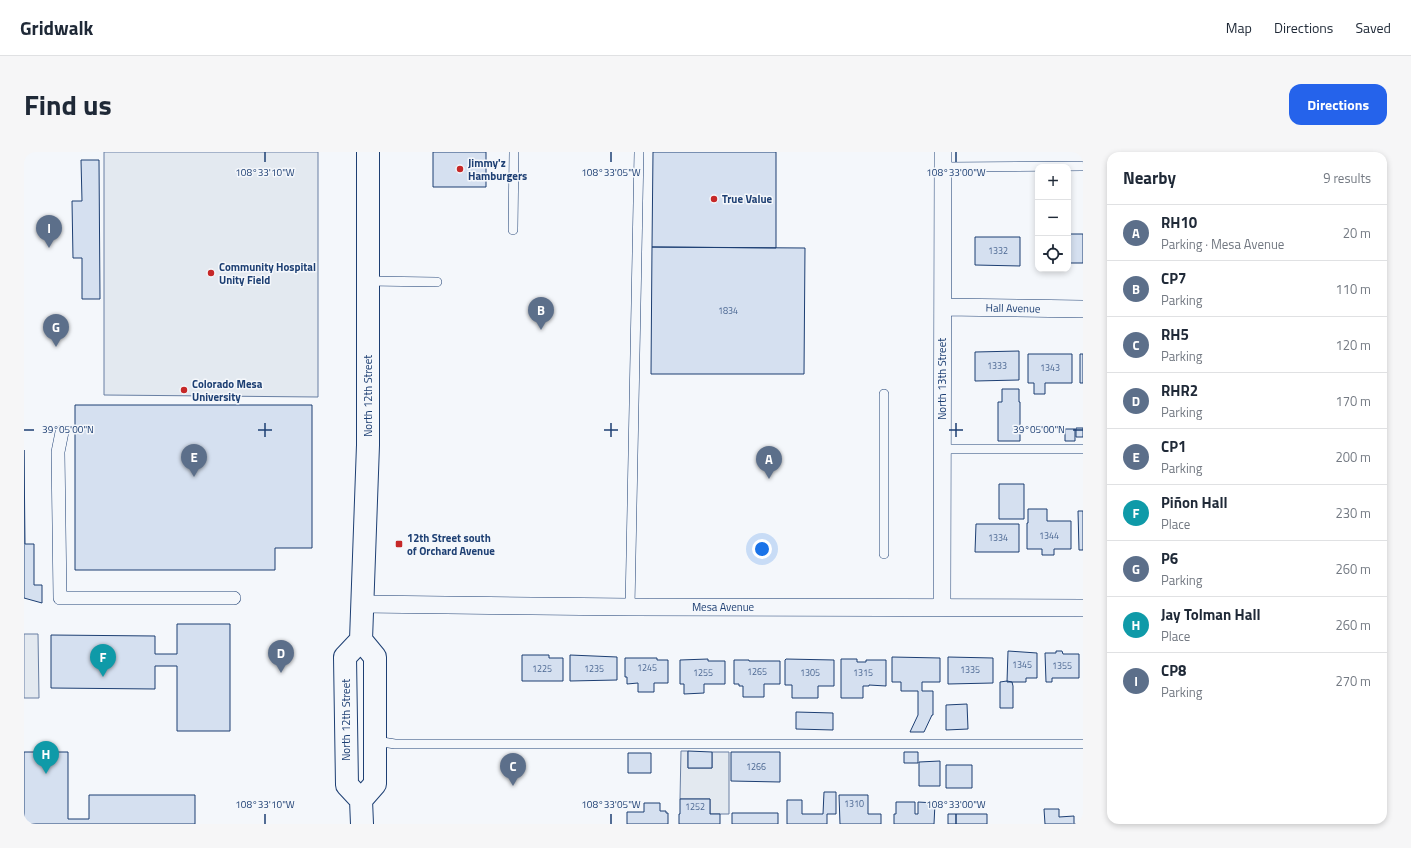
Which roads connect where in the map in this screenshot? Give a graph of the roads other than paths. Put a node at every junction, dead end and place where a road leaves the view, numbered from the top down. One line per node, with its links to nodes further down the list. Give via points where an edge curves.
1 (368, 152): 7 (main road, North 12th Street)
2 (514, 152): 6 (lane)
3 (639, 152): 18 (lane)
4 (943, 160): 5 (lane); 9 (street, North 13th Street)
5 (1083, 166)
6 (514, 230)
7 (368, 281): 8 (lane); 17 (main road, North 12th Street, via 368,445)
8 (437, 282)
9 (943, 307): 10 (street, Hall Avenue); 13 (street, North 13th Street)
10 (1083, 309)
11 (884, 394): 15 (lane)
12 (62, 432): 16 (street, via 58,452 60,598)
13 (942, 449): 14 (lane); 19 (street, North 13th Street)
14 (1083, 449)
15 (884, 554)
16 (234, 598)
17 (362, 604): 18 (street, Mesa Avenue); 21 (main road, North 12th Street)
18 (630, 607): 19 (street, Mesa Avenue)
19 (942, 607): 20 (street, Mesa Avenue)
20 (1083, 608)
21 (361, 640): 22 (main road, via 375,657); 24 (main road, North 12th Street, via 345,657 346,785)
22 (376, 741): 23 (lane, via 395,744); 24 (main road, via 375,784)
23 (1083, 744)
24 (361, 800): 25 (main road)
25 (362, 824)

